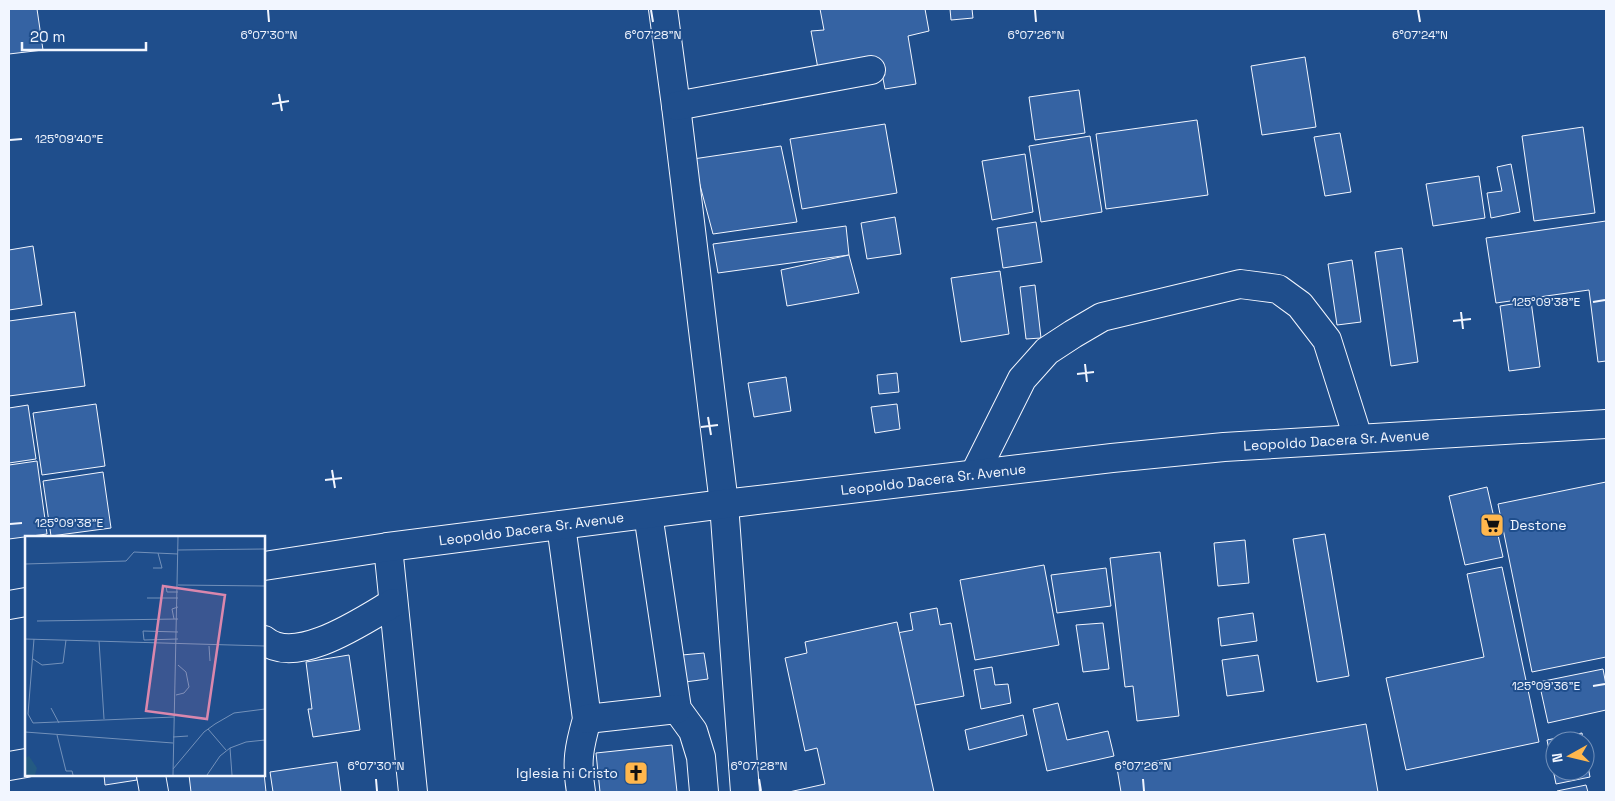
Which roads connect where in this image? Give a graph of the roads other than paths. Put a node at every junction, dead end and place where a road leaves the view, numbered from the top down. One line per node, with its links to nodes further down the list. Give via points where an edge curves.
1 (663, 9): 3 (main road)
2 (870, 70): 3 (main road)
3 (676, 106): 7 (main road)
4 (1606, 424): 5 (main road, Leopoldo Dacera Sr. Avenue)
5 (1358, 438): 6 (main road, Leopoldo Dacera Sr. Avenue, via 1224,447); 6 (main road, via 1327,340 1300,305 1278,289 1240,284 1102,317 1047,351 1022,379)
6 (975, 473): 7 (main road, Leopoldo Dacera Sr. Avenue)
7 (724, 504): 8 (main road, Leopoldo Dacera Sr. Avenue); 25 (main road)
8 (648, 514): 9 (main road, Leopoldo Dacera Sr. Avenue); 16 (main road)
9 (561, 525): 10 (main road, Leopoldo Dacera Sr. Avenue); 17 (main road)
10 (388, 547): 11 (main road, Leopoldo Dacera Sr. Avenue); 13 (main road)
11 (265, 566)
12 (25, 602): 14 (main road)
13 (393, 603): 15 (main road, via 340,634 312,645 288,648); 22 (main road)
14 (9, 605)
15 (265, 641)
16 (677, 709): 17 (main road); 24 (main road, via 693,731 701,757)
17 (587, 719): 23 (main road, via 578,748)
18 (25, 763): 19 (main road)
19 (9, 766)
20 (151, 776): 21 (main road)
21 (154, 792)
22 (413, 792)
23 (580, 792)
24 (704, 792)
25 (745, 792)

